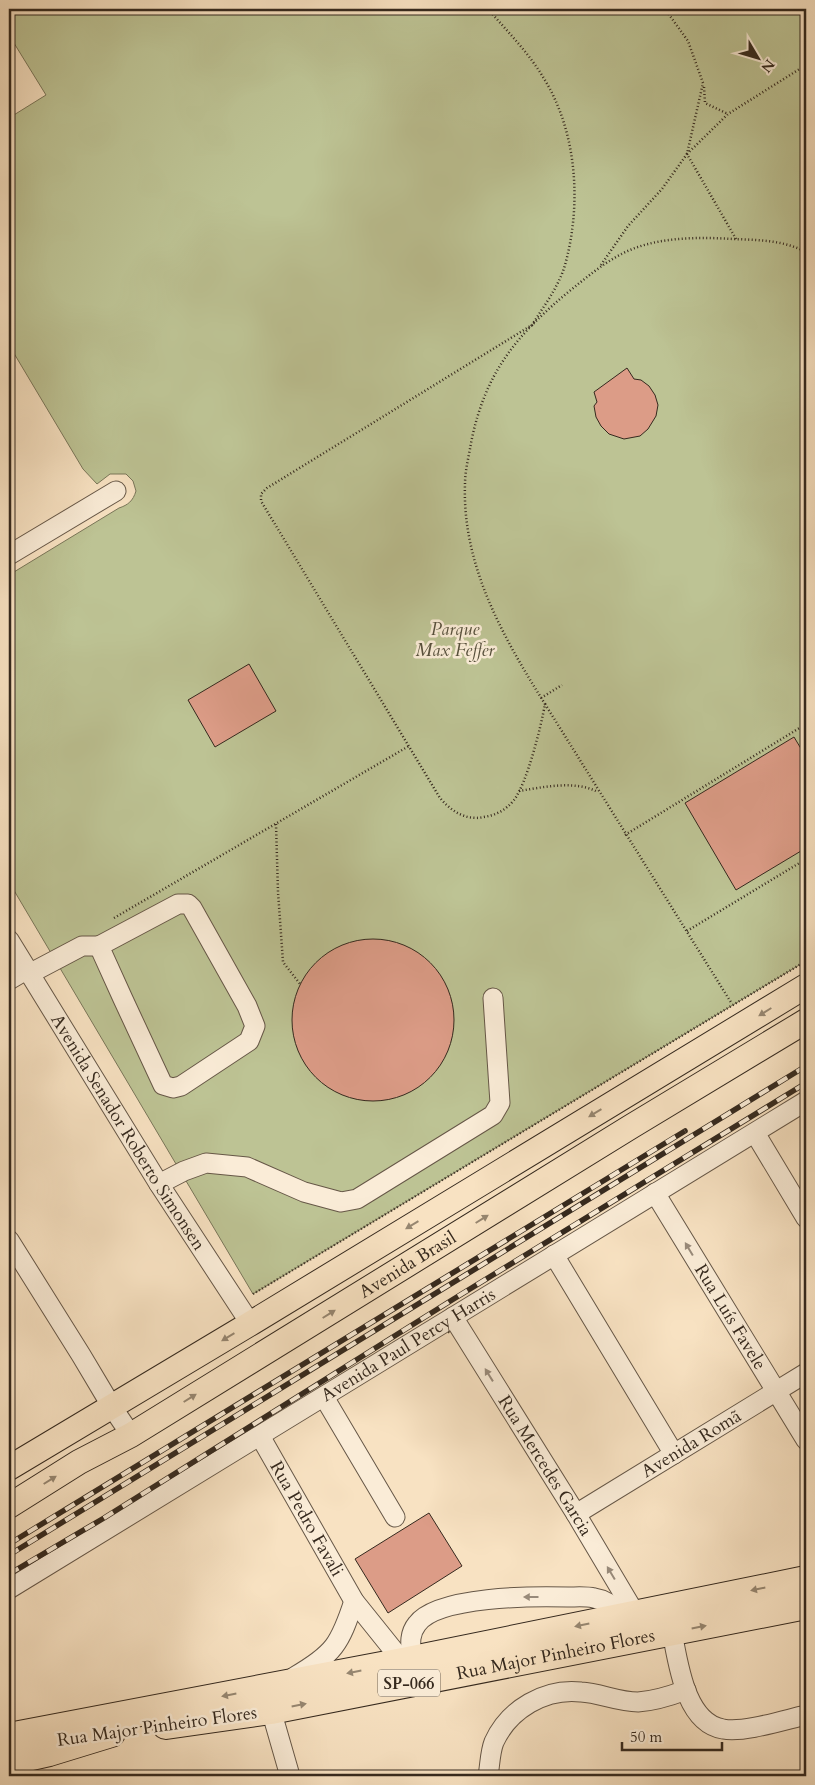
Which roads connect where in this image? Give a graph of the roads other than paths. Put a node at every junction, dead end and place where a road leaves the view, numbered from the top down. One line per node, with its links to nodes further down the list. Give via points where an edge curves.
1 (116, 491): 2 (street)
2 (9, 556)
3 (9, 940): 5 (street, Avenida Senador Roberto Simonsen)
4 (99, 946): 4 (street, via 164,1085 181,1086 249,1041 255,1026 247,1006 188,904 178,904); 5 (street, via 82,946)
5 (28, 972): 6 (street); 16 (street, Avenida Senador Roberto Simonsen)
6 (9, 980)
7 (806, 986): 10 (main road, Avenida Brasil, one-way to 10)
8 (493, 998): 16 (street, via 500,1103 493,1115 357,1199 341,1202 304,1192 247,1167 206,1163)
9 (806, 1021): 13 (main road, Avenida Brasil)
10 (656, 1076): 11 (main road, Avenida Brasil); 13 (main road, via 649,1084 646,1096 653,1104)
11 (620, 1098): 14 (main road, via 634,1100 638,1104 639,1114); 22 (main road, Avenida Brasil, one-way to 22)
12 (806, 1101): 15 (street, Avenida Paul Percy Harris)
13 (666, 1106): 14 (main road, Avenida Brasil)
14 (632, 1126): 24 (main road, Avenida Brasil, one-way to 14)
15 (755, 1133): 17 (street, Avenida Paul Percy Harris); 18 (street)
16 (159, 1184): 22 (street, Avenida Senador Roberto Simonsen)
17 (655, 1192): 20 (street, Avenida Paul Percy Harris); 25 (street, Rua Luís Favele, one-way to 17)
18 (806, 1218)
19 (9, 1240): 27 (street)
20 (554, 1255): 21 (street, Avenida Paul Percy Harris); 31 (street)
21 (453, 1317): 26 (street, Avenida Paul Percy Harris); 34 (street, Rua Mercedes Garcia, one-way to 21)
22 (250, 1323): 24 (main road, via 258,1337 223,1366); 27 (main road, Avenida Brasil, one-way to 27)
23 (806, 1373): 25 (street, Avenida Romã)
24 (216, 1382): 28 (main road, Avenida Brasil, one-way to 24)
25 (776, 1391): 30 (street, Rua Luís Favele); 31 (street, Avenida Romã)
26 (324, 1397): 29 (street, Avenida Paul Percy Harris); 35 (street)
27 (112, 1407): 28 (street); 32 (main road, Avenida Brasil)
28 (131, 1435): 33 (main road, Avenida Brasil, one-way to 28)
29 (260, 1436): 37 (street, Avenida Paul Percy Harris); 38 (street, Rua Pedro Favali)
30 (806, 1440)
31 (674, 1454): 34 (street, Avenida Romã)
32 (9, 1468)
33 (11, 1502)
34 (576, 1514): 40 (street, Rua Mercedes Garcia, one-way to 34)
35 (395, 1517)
36 (806, 1580): 40 (highway, Rua Major Pinheiro Flores / SP-066, one-way to 40)
37 (9, 1589)
38 (354, 1600): 42 (street, Rua Pedro Favali); 44 (street, via 342,1634 331,1651)
39 (806, 1605): 41 (highway, Rua Major Pinheiro Flores / SP-066, one-way to 39)
40 (632, 1615): 42 (highway, Rua Major Pinheiro Flores / SP-066, one-way to 42); 42 (street, one-way to 42, via 594,1598 509,1597 447,1608 424,1616 416,1624 410,1636)
41 (672, 1632): 43 (street); 44 (highway, Rua Major Pinheiro Flores / SP-066, one-way to 41)
42 (407, 1662): 44 (highway, Rua Major Pinheiro Flores / SP-066, one-way to 44)
43 (686, 1690): 45 (street, via 702,1719 723,1730 743,1729); 51 (street, via 634,1702 570,1691 542,1696 511,1718 501,1731 493,1744)
44 (274, 1698): 46 (highway, Rua Major Pinheiro Flores / SP-066); 47 (highway, SP-066, one-way to 47); 50 (street)
45 (806, 1715)
46 (117, 1732): 48 (highway, Rua Major Pinheiro Flores / SP-066); 49 (highway)
47 (9, 1737)
48 (9, 1747)
49 (9, 1761)
50 (290, 1776)
51 (488, 1776)

